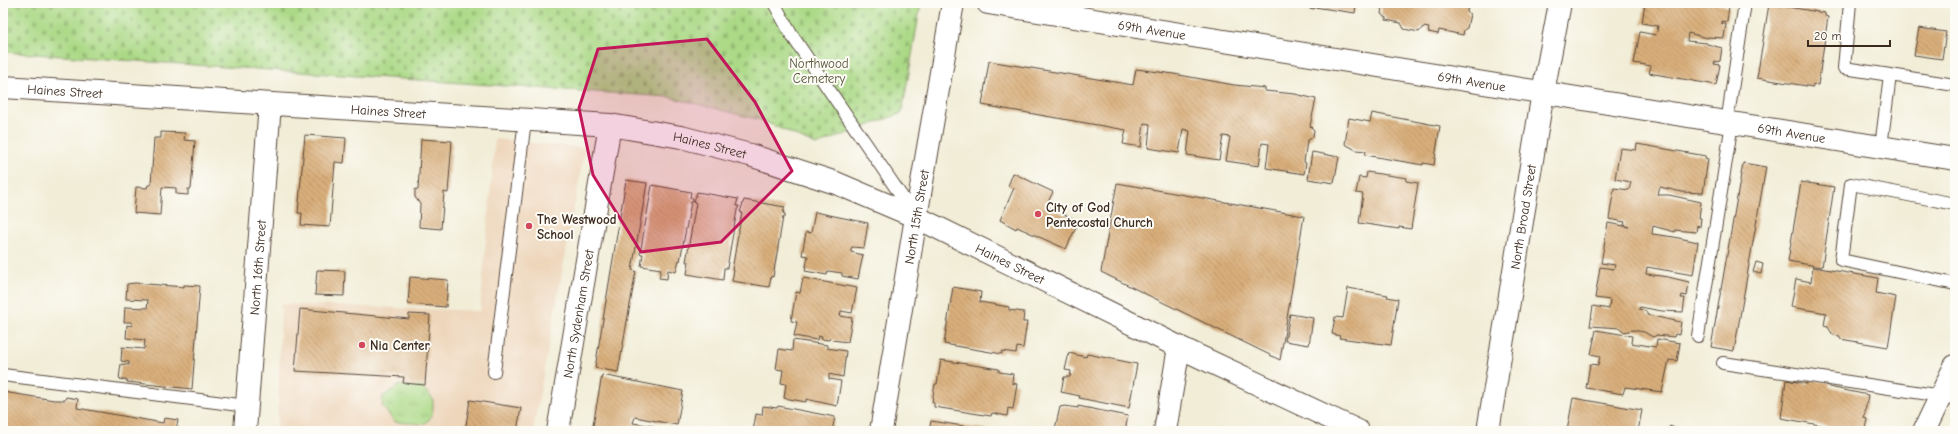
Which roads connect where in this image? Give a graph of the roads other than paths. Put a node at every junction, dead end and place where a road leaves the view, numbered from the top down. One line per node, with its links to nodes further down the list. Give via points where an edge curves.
1 (774, 3): 18 (lane, via 791,34)
2 (953, 3): 18 (street, North 15th Street)
3 (988, 3): 10 (street, 69th Avenue)
4 (1560, 3): 10 (street, North Broad Street)
5 (1745, 3): 13 (lane)
6 (1850, 3): 7 (lane, via 1844,68)
7 (1890, 75): 8 (lane); 15 (lane)
8 (1955, 85)
9 (3, 87): 11 (street, Haines Street)
10 (1543, 92): 13 (street, 69th Avenue); 33 (street, North Broad Street)
11 (270, 104): 12 (street, Haines Street); 27 (street, North 16th Street)
12 (525, 120): 14 (street, Haines Street); 24 (lane)
13 (1729, 123): 15 (street, 69th Avenue); 20 (lane)
14 (610, 125): 18 (street, Haines Street, via 681,137 750,155 836,183); 29 (street, North Sydenham Street)
15 (1880, 147): 16 (street, 69th Avenue)
16 (1955, 159)
17 (1955, 204): 19 (lane, via 1851,184 1841,260)
18 (916, 217): 21 (street, Haines Street); 30 (street, North 15th Street)
19 (1955, 284)
20 (1698, 336)
21 (1179, 347): 31 (street); 32 (street, Haines Street)
22 (1723, 363): 26 (lane)
23 (1955, 366): 26 (street)
24 (494, 372)
25 (3, 375): 27 (lane)
26 (1948, 397): 34 (street)
27 (247, 406): 28 (street, North 16th Street)
28 (245, 431)
29 (558, 431)
30 (881, 431)
31 (1165, 431)
32 (1358, 431)
33 (1488, 431)
34 (1924, 431)

